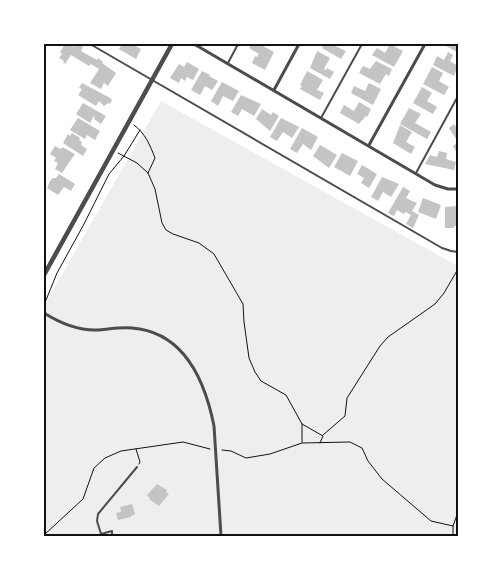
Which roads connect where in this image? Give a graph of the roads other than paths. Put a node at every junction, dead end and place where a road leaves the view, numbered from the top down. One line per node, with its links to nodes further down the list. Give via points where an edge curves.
1 (90, 44): 9 (lane)
2 (172, 44): 9 (street)
3 (194, 44): 8 (street)
4 (238, 44): 8 (lane)
5 (299, 44): 10 (street)
6 (362, 44): 12 (lane)
7 (425, 44): 13 (street)
8 (228, 63): 10 (street)
9 (151, 80): 16 (lane, via 442,248); 17 (street)
10 (274, 90): 12 (street)
11 (458, 96): 14 (lane)
12 (321, 118): 13 (street)
13 (369, 145): 14 (street)
14 (416, 174): 15 (street, via 440,187)
15 (458, 189)
16 (458, 252)
17 (44, 275)
18 (44, 313): 21 (street, via 72,327 96,330 131,328 156,333 173,343 187,358 203,386 212,418)
19 (138, 467): 20 (lane, via 98,514 101,534 112,531)
20 (112, 536)
21 (221, 536)

